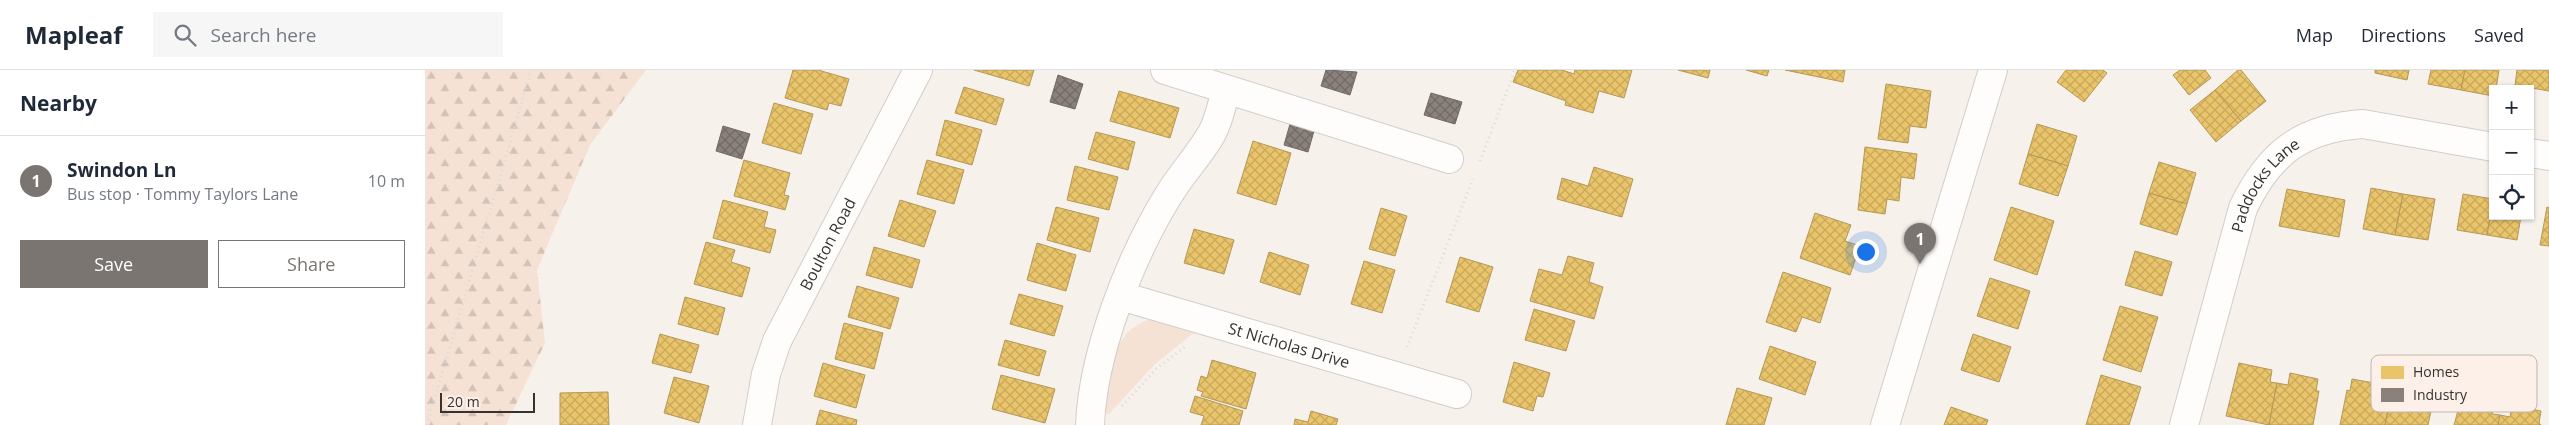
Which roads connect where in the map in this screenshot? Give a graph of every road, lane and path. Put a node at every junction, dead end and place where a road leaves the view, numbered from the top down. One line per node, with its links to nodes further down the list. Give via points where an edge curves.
1 (531, 70): 18 (path)
2 (918, 70): 19 (street, Boulton Road, via 777,341 766,374)
3 (1165, 70): 6 (street)
4 (1515, 70): 11 (path)
5 (1993, 70): 21 (street)
6 (1227, 90): 10 (street); 13 (street, via 1213,132 1169,195 1145,239)
7 (2489, 145): 22 (street, Paddocks Lane, via 2363,124 2320,130 2283,151 2266,167 2243,208)
8 (2534, 154): 9 (street)
9 (2549, 156)
10 (1449, 159)
11 (1477, 167)
12 (1474, 176): 15 (path)
13 (1121, 296): 14 (street, St Nicholas Drive); 20 (street, via 1095,378)
14 (1215, 323): 15 (street, St Nicholas Drive); 17 (path, via 1156,369)
15 (1396, 376): 16 (street, St Nicholas Drive)
16 (1457, 394)
17 (1118, 410)
18 (427, 425)
19 (757, 425)
20 (1090, 425)
21 (1885, 425)
22 (2184, 425)

